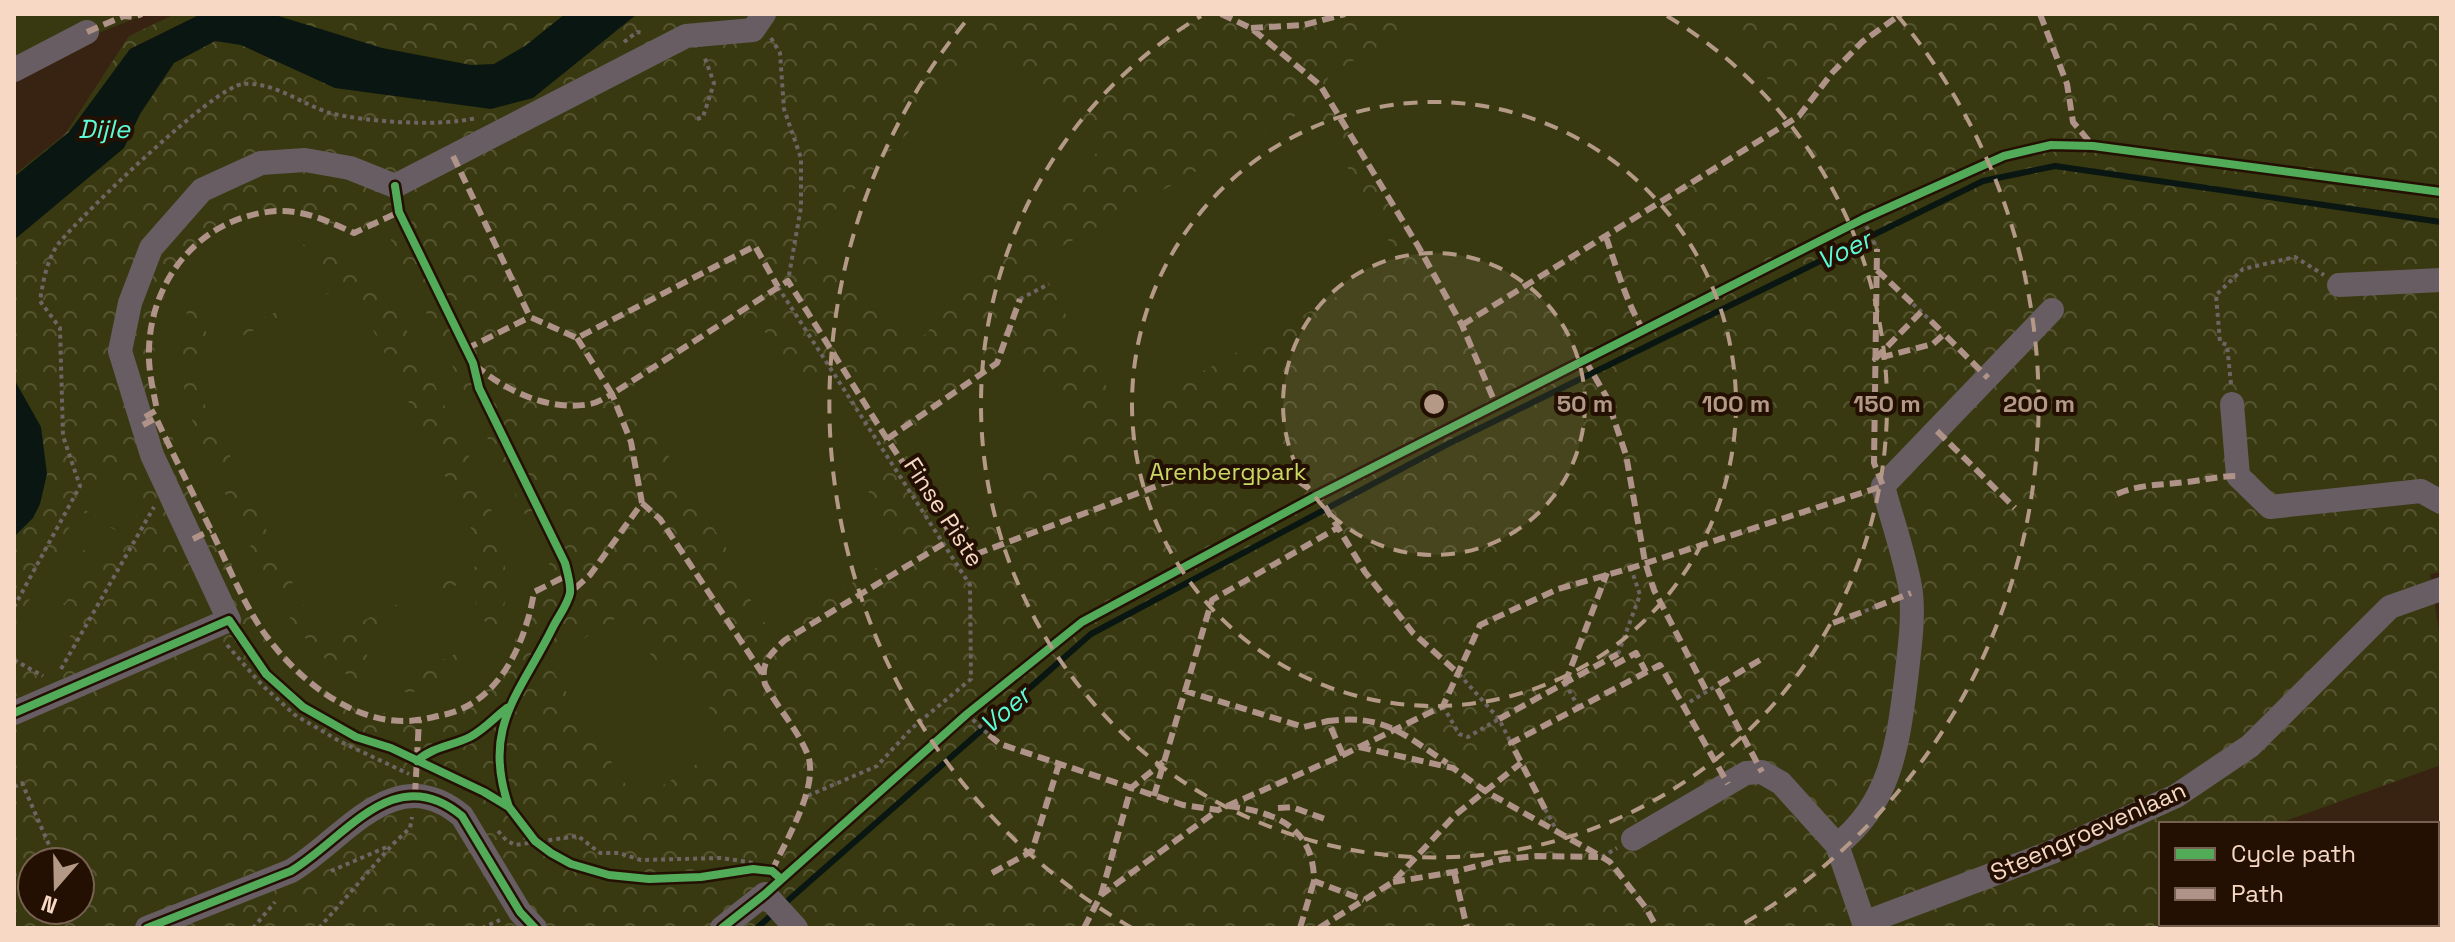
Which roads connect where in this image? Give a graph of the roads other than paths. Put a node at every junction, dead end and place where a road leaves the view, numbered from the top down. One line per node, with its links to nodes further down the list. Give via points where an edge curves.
1 (758, 22): 10 (street, via 686,36 395,186 350,168 305,160 261,163 202,190 151,248 130,303 120,351 152,455 229,620)
2 (87, 32): 3 (street)
3 (14, 70)
4 (2441, 280): 5 (street)
5 (2339, 285)
6 (2052, 310): 12 (street, via 1883,486 1911,593 1899,738 1886,781 1852,834)
7 (2232, 404): 8 (street, via 2238,476 2270,507 2421,491)
8 (2441, 502)
9 (2441, 589): 12 (street, Steengroevenlaan, via 2390,607 2250,746 2176,796 2052,852 1864,923)
10 (14, 713)
11 (1633, 839): 12 (street, via 1746,773 1762,772 1781,783)
12 (1837, 845)
13 (794, 926): 16 (street, via 773,881)
14 (147, 928): 15 (street, via 291,871 365,813 415,795 432,797 462,816)
15 (535, 928)
16 (722, 928)

